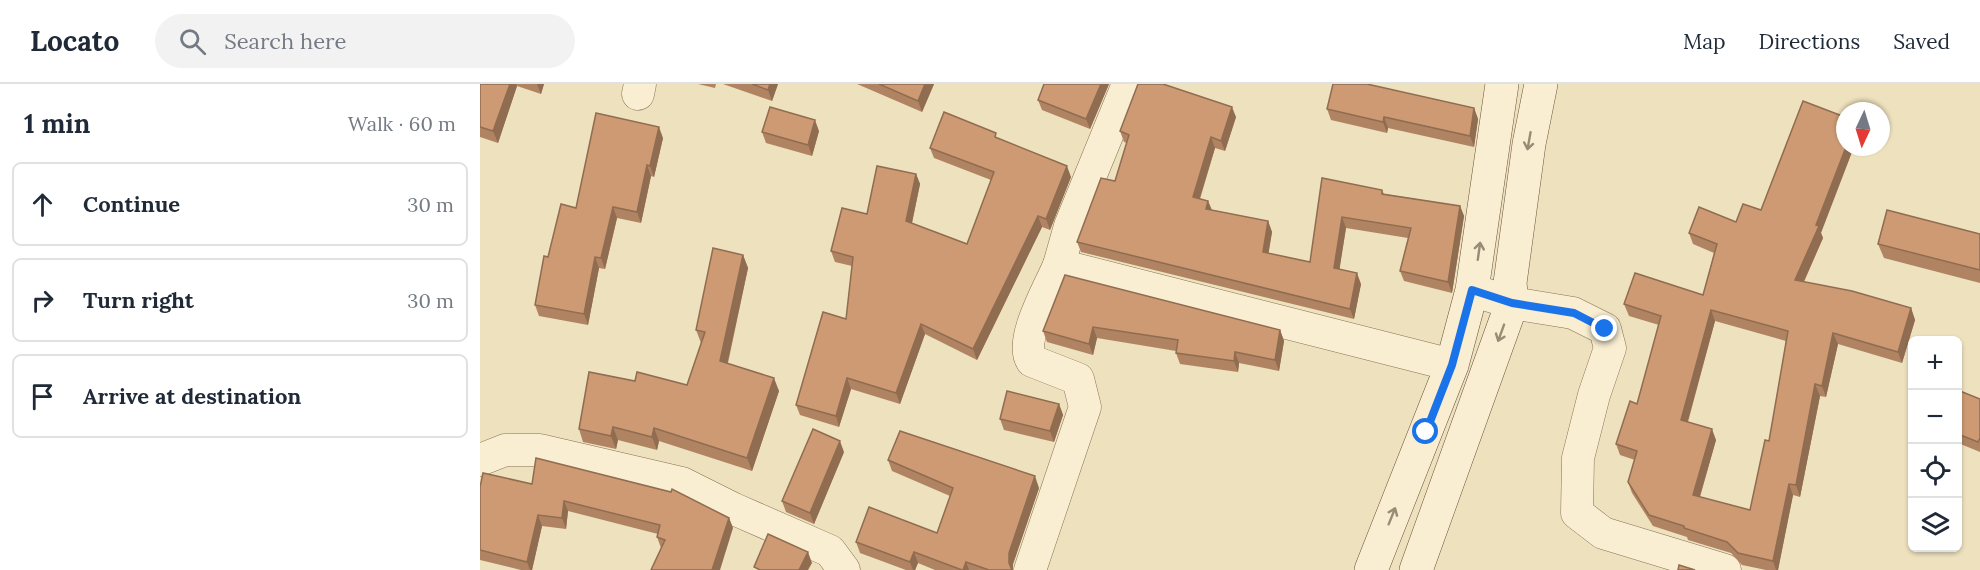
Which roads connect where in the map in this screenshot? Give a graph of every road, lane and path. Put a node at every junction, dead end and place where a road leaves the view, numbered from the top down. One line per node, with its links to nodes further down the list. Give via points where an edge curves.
1 (1128, 84): 4 (street, via 1070,226)
2 (1502, 84): 5 (street, one-way to 2)
3 (1541, 84): 6 (street, one-way to 6, via 1525,167 1510,283)
4 (1059, 265): 7 (street); 10 (street, via 1032,328 1028,355 1032,361 1078,379 1085,407)
5 (1472, 290): 6 (street); 7 (street)
6 (1512, 303): 12 (street, one-way to 12); 13 (street, via 1574,313 1605,329 1610,348 1578,458 1576,513 1603,533)
7 (1452, 365): 11 (street, one-way to 7)
8 (480, 460): 9 (street, via 505,450 540,450 682,483 830,551)
9 (844, 570)
10 (1030, 570)
11 (1371, 570)
12 (1416, 570)
13 (1725, 570)

